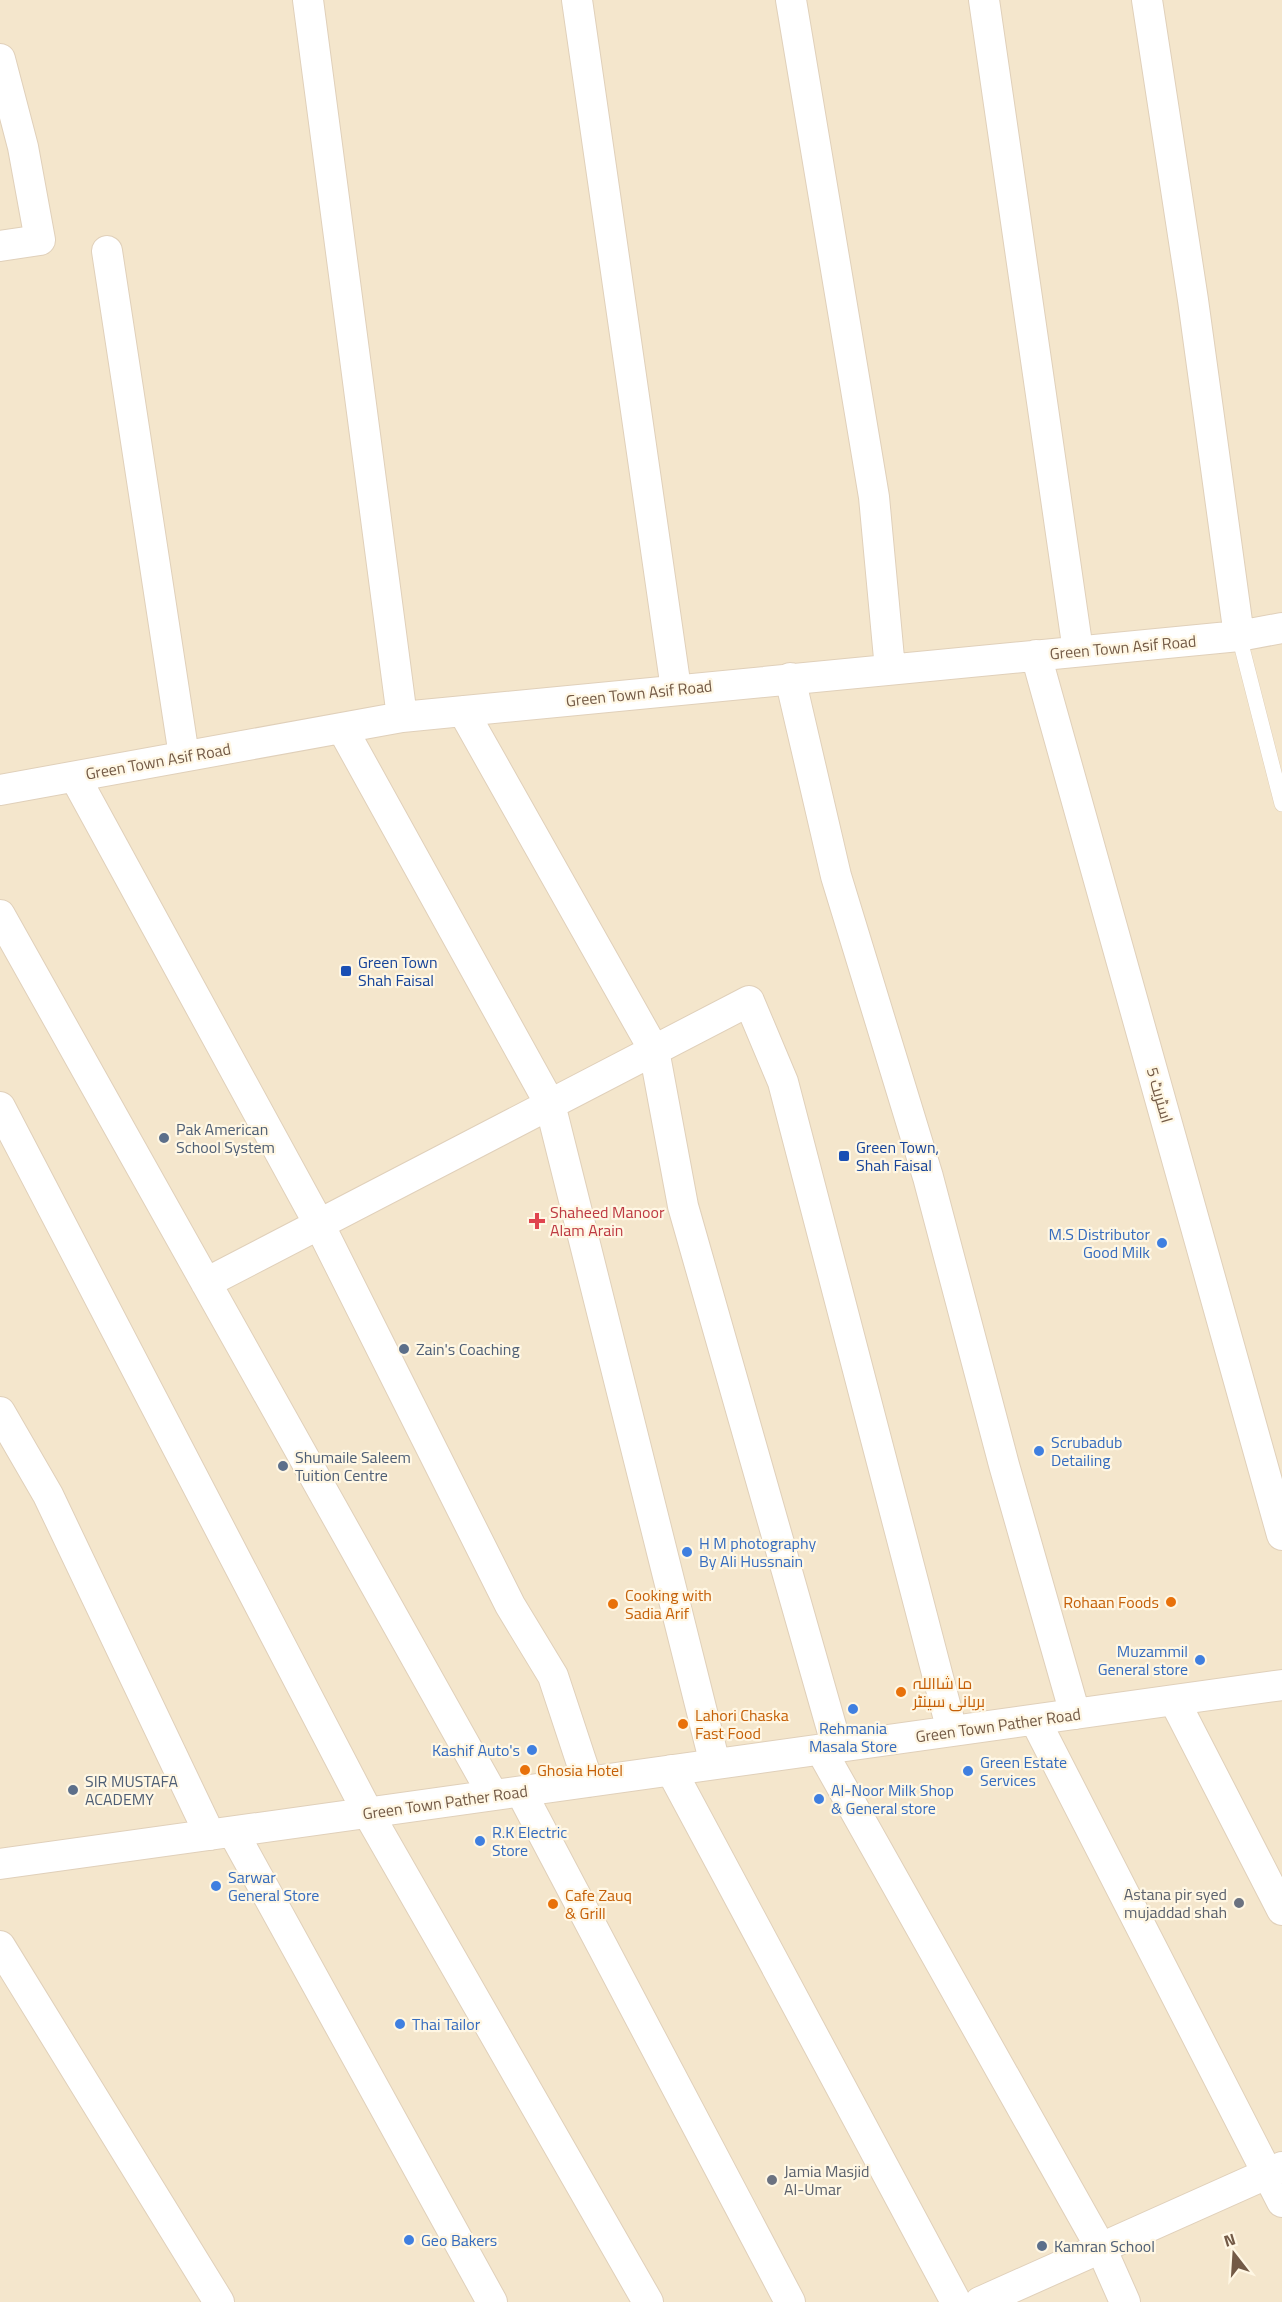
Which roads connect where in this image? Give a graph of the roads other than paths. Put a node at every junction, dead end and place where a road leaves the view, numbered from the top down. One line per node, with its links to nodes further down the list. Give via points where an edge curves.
1 (308, 0): 17 (street)
2 (577, 0): 15 (street)
3 (791, 0): 13 (street, via 874,497)
4 (984, 0): 11 (street)
5 (1147, 0): 10 (street)
6 (0, 59): 7 (street, via 40,240)
7 (0, 246)
8 (107, 251): 19 (street)
9 (1282, 628): 10 (street, Green Town Asif Road)
10 (1239, 636): 11 (street, Green Town Asif Road); 22 (lane)
11 (1078, 651): 12 (street, Green Town Asif Road)
12 (1036, 656): 13 (street, Green Town Asif Road); 30 (street, اسٹریٹ 5)
13 (890, 669): 14 (street, Green Town Asif Road)
14 (790, 678): 15 (street, Green Town Asif Road); 33 (street, via 836,876 928,1177 1004,1466)
15 (676, 689): 16 (street, Green Town Asif Road)
16 (463, 711): 17 (street, Green Town Asif Road); 24 (street)
17 (402, 717): 18 (street, Green Town Asif Road)
18 (342, 728): 19 (street, Green Town Asif Road); 25 (street)
19 (184, 756): 20 (street, Green Town Asif Road)
20 (75, 777): 21 (street, Green Town Asif Road); 27 (street)
21 (0, 790)
22 (1282, 804)
23 (0, 915): 28 (street)
24 (654, 1050): 25 (street); 35 (street, via 749,1001 783,1082); 36 (street, via 682,1206)
25 (550, 1104): 27 (street); 37 (street)
26 (0, 1107): 41 (street)
27 (319, 1224): 28 (street); 39 (street, via 510,1605 553,1676)
28 (206, 1283): 40 (street)
29 (0, 1412): 42 (street, via 48,1495)
30 (1282, 1535)
31 (1282, 1685): 32 (street, Green Town Pather Road)
32 (1174, 1701): 33 (street, Green Town Pather Road); 44 (street)
33 (1075, 1714): 34 (street, Green Town Pather Road)
34 (1035, 1720): 35 (street, Green Town Pather Road); 46 (street)
35 (952, 1731): 36 (street, Green Town Pather Road)
36 (829, 1748): 37 (street, Green Town Pather Road); 48 (street)
37 (716, 1764): 38 (street, Green Town Pather Road)
38 (671, 1770): 39 (street, Green Town Pather Road); 53 (street)
39 (588, 1782): 40 (street, Green Town Pather Road)
40 (507, 1793): 41 (street, Green Town Pather Road); 52 (street)
41 (368, 1813): 42 (street, Green Town Pather Road); 51 (street)
42 (222, 1833): 43 (street, Green Town Pather Road); 50 (street)
43 (0, 1864)
44 (1282, 1910)
45 (0, 1946): 49 (street)
46 (1275, 2171): 47 (street); 48 (street)
47 (1282, 2202)
48 (1102, 2250): 54 (street); 55 (street)
49 (219, 2302)
50 (492, 2302)
51 (648, 2302)
52 (790, 2302)
53 (956, 2302)
54 (980, 2302)
55 (1125, 2302)

